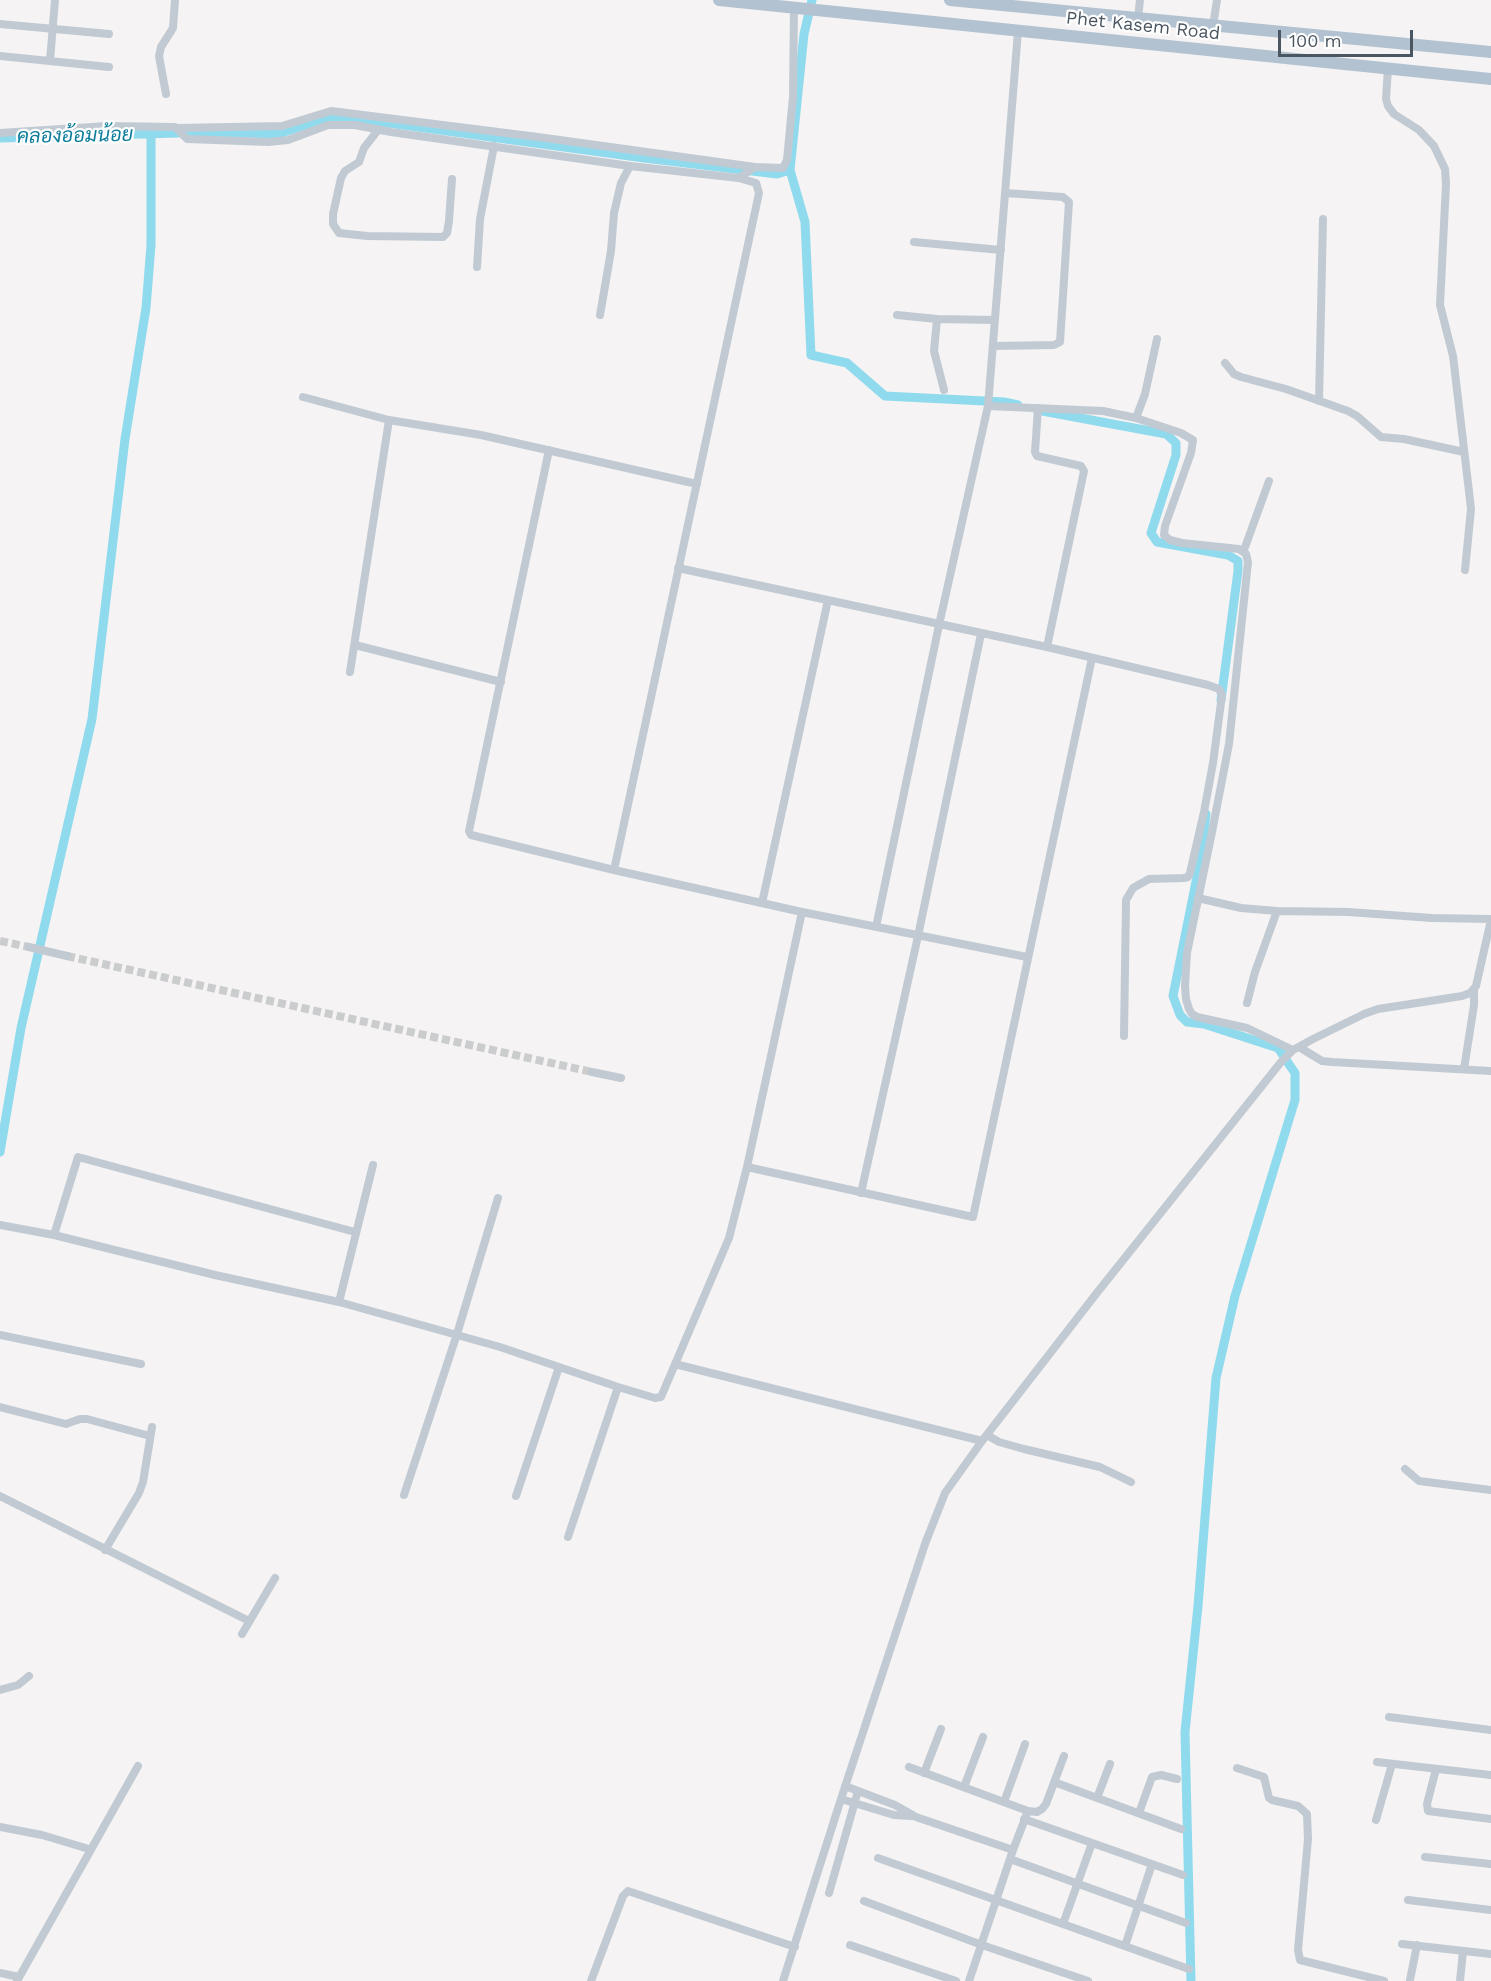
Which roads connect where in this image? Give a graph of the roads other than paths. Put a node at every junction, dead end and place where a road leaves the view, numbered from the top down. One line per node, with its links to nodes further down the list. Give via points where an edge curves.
1 (55, 0): 11 (street)
2 (176, 0): 20 (street, via 173,28 159,56)
3 (719, 0): 7 (main road, Phet Kasem Road)
4 (950, 0): 8 (main road, Phet Kasem Road)
5 (1140, 0): 8 (street)
6 (1217, 0): 10 (street)
7 (805, 10): 12 (main road, Phet Kasem Road); 26 (street, via 787,160 783,168)
8 (1138, 18): 10 (main road, Phet Kasem Road)
9 (0, 24): 11 (street)
10 (1213, 26): 14 (main road, Phet Kasem Road)
11 (53, 29): 13 (street); 16 (street)
12 (1018, 31): 18 (main road, Phet Kasem Road); 29 (street)
13 (109, 34)
14 (1491, 52)
15 (0, 56): 16 (street)
16 (50, 61): 17 (street)
17 (109, 67)
18 (1388, 68): 19 (main road, Phet Kasem Road); 49 (street, via 1388,106 1434,146 1445,169 1440,305 1453,356)
19 (1491, 79)
20 (166, 94)
21 (179, 129): 22 (street, via 184,138 222,141 278,141 339,124); 23 (street, via 107,126); 26 (street, via 282,126 331,111)
22 (378, 130): 24 (street); 28 (street, via 364,147 359,162 341,178 333,214 333,224 339,233 442,237 449,221)
23 (0, 133)
24 (494, 146): 25 (street); 33 (street, via 480,219)
25 (630, 166): 27 (street); 34 (street, via 621,183)
26 (754, 168): 27 (street)
27 (739, 177): 51 (street, via 756,183 759,193)
28 (452, 179)
29 (1005, 194): 32 (street); 39 (street, via 1063,197 1069,202 1059,342)
30 (1323, 219): 43 (street)
31 (914, 242): 32 (street)
32 (1001, 250): 37 (street)
33 (477, 267)
34 (600, 315)
35 (897, 315): 36 (street)
36 (937, 319): 37 (street); 41 (street, via 934,351)
37 (995, 320): 39 (street)
38 (1158, 339): 46 (street)
39 (993, 346): 44 (street)
40 (1225, 363): 43 (street, via 1241,377)
41 (944, 390)
42 (303, 397): 47 (street)
43 (1319, 401): 49 (street, via 1357,416 1381,437)
44 (988, 403): 45 (street); 56 (street)
45 (1038, 408): 46 (street, via 1103,411); 59 (street, via 1037,456 1081,466 1084,471)
46 (1136, 418): 52 (street, via 1193,440 1164,535 1182,543)
47 (389, 420): 48 (street); 58 (street)
48 (549, 450): 51 (street); 62 (street)
49 (1464, 452): 54 (street, via 1471,509)
50 (1269, 481): 52 (street)
51 (697, 484): 53 (street)
52 (1244, 550): 64 (street, via 1248,558 1247,577 1229,744)
53 (678, 568): 55 (street); 63 (street)
54 (1466, 570)
55 (828, 600): 56 (street); 65 (street)
56 (939, 625): 57 (street); 69 (street)
57 (981, 634): 59 (street); 70 (street)
58 (355, 645): 61 (street); 62 (street)
59 (1047, 647): 60 (street)
60 (1092, 658): 73 (street); 76 (street, via 1208,685 1219,689 1222,695 1190,873 1184,878 1149,879 1133,888 1126,900)
61 (350, 672)
62 (501, 682): 63 (street, via 471,836)
63 (614, 870): 65 (street)
64 (1198, 898): 66 (street); 77 (street, via 1185,986 1192,1014 1247,1028)
65 (762, 903): 67 (street)
66 (1277, 911): 68 (street); 75 (street)
67 (802, 912): 69 (street); 83 (street)
68 (1491, 919): 74 (street)
69 (876, 927): 70 (street)
70 (918, 936): 73 (street); 84 (street)
71 (32, 948): 72 (street)
72 (67, 956)
73 (1027, 957): 84 (street, via 973,1216)
74 (1474, 990): 77 (street, via 1462,996 1378,1009); 78 (street)
75 (1247, 1003)
76 (1124, 1036)
77 (1294, 1050): 78 (street, via 1322,1061); 99 (street)
78 (1464, 1069): 79 (street)
79 (1491, 1071)
80 (592, 1072): 81 (street)
81 (621, 1078)
82 (373, 1165): 87 (street)
83 (747, 1167): 84 (street); 93 (street, via 729,1238)
84 (861, 1193)
85 (498, 1198): 90 (street)
86 (0, 1225): 88 (street)
87 (355, 1232): 88 (street, via 78,1157); 89 (street)
88 (54, 1235): 89 (street)
89 (339, 1302): 90 (street)
90 (457, 1334): 94 (street); 103 (street)
91 (0, 1335): 92 (street)
92 (141, 1364)
93 (675, 1364): 95 (street, via 661,1397); 99 (street)
94 (559, 1367): 95 (street); 105 (street)
95 (618, 1387): 106 (street)
96 (0, 1407): 98 (street, via 66,1424 87,1419)
97 (152, 1427): 98 (street)
98 (150, 1436): 107 (street, via 143,1482)
99 (985, 1438): 101 (street, via 1100,1467); 130 (street, via 938,1507)
100 (1405, 1469): 102 (street, via 1419,1481)
101 (1131, 1482)
102 (1491, 1490)
103 (404, 1495)
104 (0, 1496): 107 (street)
105 (516, 1496)
106 (568, 1537)
107 (105, 1550): 109 (street)
108 (275, 1578): 109 (street)
109 (249, 1621): 110 (street)
110 (242, 1634)
111 (29, 1676): 112 (street, via 18,1685)
112 (0, 1690)
113 (1389, 1718): 115 (street)
114 (941, 1729): 126 (street)
115 (1491, 1730)
116 (983, 1737): 131 (street)
117 (1025, 1744): 136 (street)
118 (1064, 1756): 129 (street)
119 (1377, 1762): 121 (street)
120 (1110, 1764): 133 (street)
121 (1392, 1764): 125 (street); 142 (street)
122 (138, 1766): 146 (street)
123 (909, 1767): 126 (street)
124 (1237, 1768): 180 (street, via 1264,1777 1272,1800 1298,1806 1307,1814 1300,1960)
125 (1436, 1769): 127 (street); 141 (street, via 1428,1811)
126 (924, 1773): 131 (street)
127 (1491, 1775)
128 (1177, 1779): 138 (street, via 1152,1777)
129 (1054, 1782): 133 (street); 137 (street, via 1042,1809)
130 (845, 1786): 132 (street); 134 (street)
131 (964, 1787): 136 (street)
132 (858, 1791): 135 (street); 139 (street, via 896,1804)
133 (1097, 1798): 138 (street)
134 (841, 1799): 135 (street); 168 (street)
135 (854, 1802): 139 (street, via 894,1815); 155 (street)
136 (1004, 1802): 137 (street)
137 (1028, 1811): 140 (street)
138 (1139, 1813): 144 (street)
139 (916, 1817): 147 (street)
140 (1024, 1819): 145 (street); 147 (street)
141 (1491, 1819)
142 (1376, 1820)
143 (0, 1827): 146 (street)
144 (1181, 1829)
145 (1092, 1843): 151 (street); 154 (street)
146 (89, 1849): 173 (street)
147 (1013, 1850): 150 (street)
148 (1425, 1857): 152 (street)
149 (878, 1858): 156 (street)
150 (1010, 1859): 154 (street); 156 (street)
151 (1152, 1864): 153 (street); 159 (street)
152 (1491, 1864)
153 (1183, 1875)
154 (1078, 1883): 159 (street); 162 (street)
155 (829, 1893)
156 (997, 1900): 162 (street); 165 (street)
157 (1408, 1900): 160 (street)
158 (864, 1901): 165 (street)
159 (1138, 1905): 161 (street); 166 (street)
160 (1491, 1910)
161 (1186, 1923)
162 (1063, 1924): 166 (street)
163 (1402, 1944): 167 (street)
164 (850, 1945): 177 (street)
165 (982, 1945): 178 (street); 179 (street)
166 (1125, 1946): 171 (street)
167 (1417, 1946): 169 (street); 174 (street)
168 (795, 1947): 175 (street, via 628,1891); 176 (street)
169 (1463, 1951): 170 (street); 181 (street)
170 (1491, 1954)
171 (1189, 1969)
172 (0, 1973): 173 (street)
173 (18, 1979)
174 (1410, 1980)
175 (591, 1981)
176 (783, 1981)
177 (956, 1981)
178 (969, 1981)
179 (1088, 1981)
180 (1384, 1981)
181 (1460, 1981)

